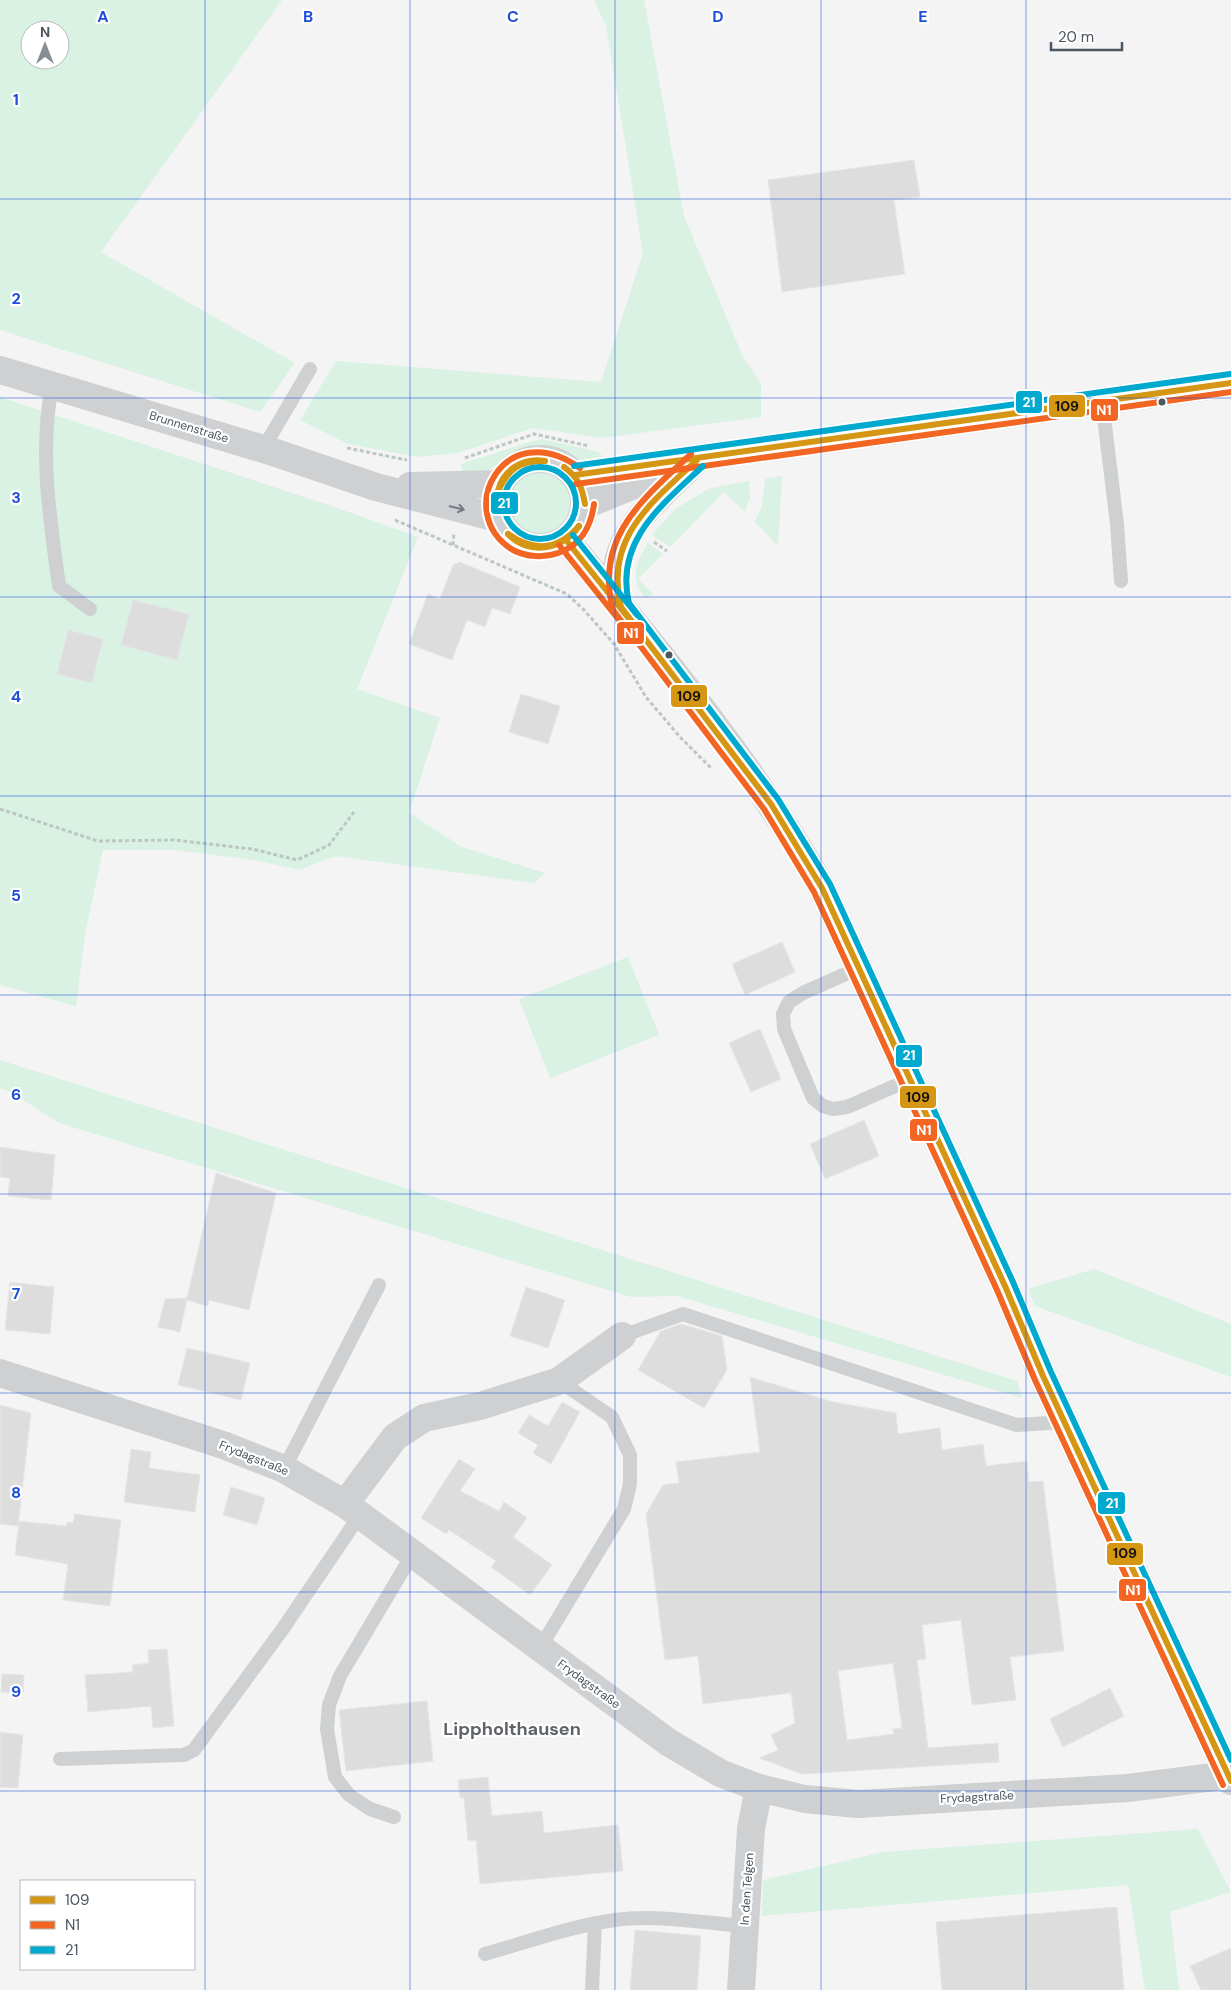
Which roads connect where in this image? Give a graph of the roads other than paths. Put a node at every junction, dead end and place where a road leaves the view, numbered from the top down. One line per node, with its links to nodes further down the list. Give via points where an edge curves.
1 (310, 369): 6 (lane)
2 (0, 370): 4 (street, Brunnenstraße)
3 (1231, 383): 5 (street)
4 (52, 386): 6 (street, Brunnenstraße); 16 (lane, via 45,424 45,470 59,586)
5 (1102, 401): 7 (street); 14 (lane)
6 (263, 449): 10 (street, Brunnenstraße, via 376,488)
7 (697, 460): 8 (street); 11 (street); 15 (street, via 640,518 625,539 618,555 616,579)
8 (575, 475): 9 (street, via 551,460 537,459 522,462 509,471); 11 (street, via 584,494)
9 (500, 484): 10 (street, Brunnenstraße); 12 (street, via 495,501)
10 (456, 496): 12 (street, Brunnenstraße, one-way to 12)
11 (585, 505): 13 (street, via 576,531)
12 (498, 518): 13 (street, via 505,532 518,543 534,548 550,547)
13 (566, 540): 15 (street)
14 (1121, 581)
15 (621, 607): 17 (street, via 771,804 822,888)
16 (90, 609)
17 (859, 968): 18 (street); 18 (lane, via 803,992 789,1002 783,1014 784,1029 813,1098 833,1109 847,1107)
18 (911, 1080): 23 (street)
19 (379, 1285): 24 (lane)
20 (622, 1336): 22 (street); 23 (lane, via 683,1314 1017,1425)
21 (0, 1373): 24 (street, Frydagstraße, via 223,1445)
22 (559, 1381): 25 (street, via 480,1406 424,1418 395,1437); 27 (lane, via 612,1417 630,1455 630,1484 624,1509)
23 (1064, 1422): 29 (street)
24 (284, 1469): 25 (street, Frydagstraße)
25 (352, 1509): 26 (street, Frydagstraße); 28 (lane, via 282,1630 194,1750 184,1755)
26 (412, 1555): 27 (street, Frydagstraße); 31 (lane, via 340,1676 329,1705 327,1729 335,1777 349,1795 370,1810)
27 (540, 1648): 30 (street, Frydagstraße, via 668,1742 720,1773)
28 (60, 1759)
29 (1230, 1778): 30 (street, Frydagstraße, via 1128,1788 858,1804 806,1799)
30 (758, 1788): 33 (street, In den Telgen, via 751,1828)
31 (394, 1817)
32 (595, 1923): 33 (lane, via 640,1919); 34 (lane); 35 (lane)
33 (745, 1926): 36 (street, In den Telgen)
34 (485, 1954)
35 (592, 1990)
36 (741, 1990)

